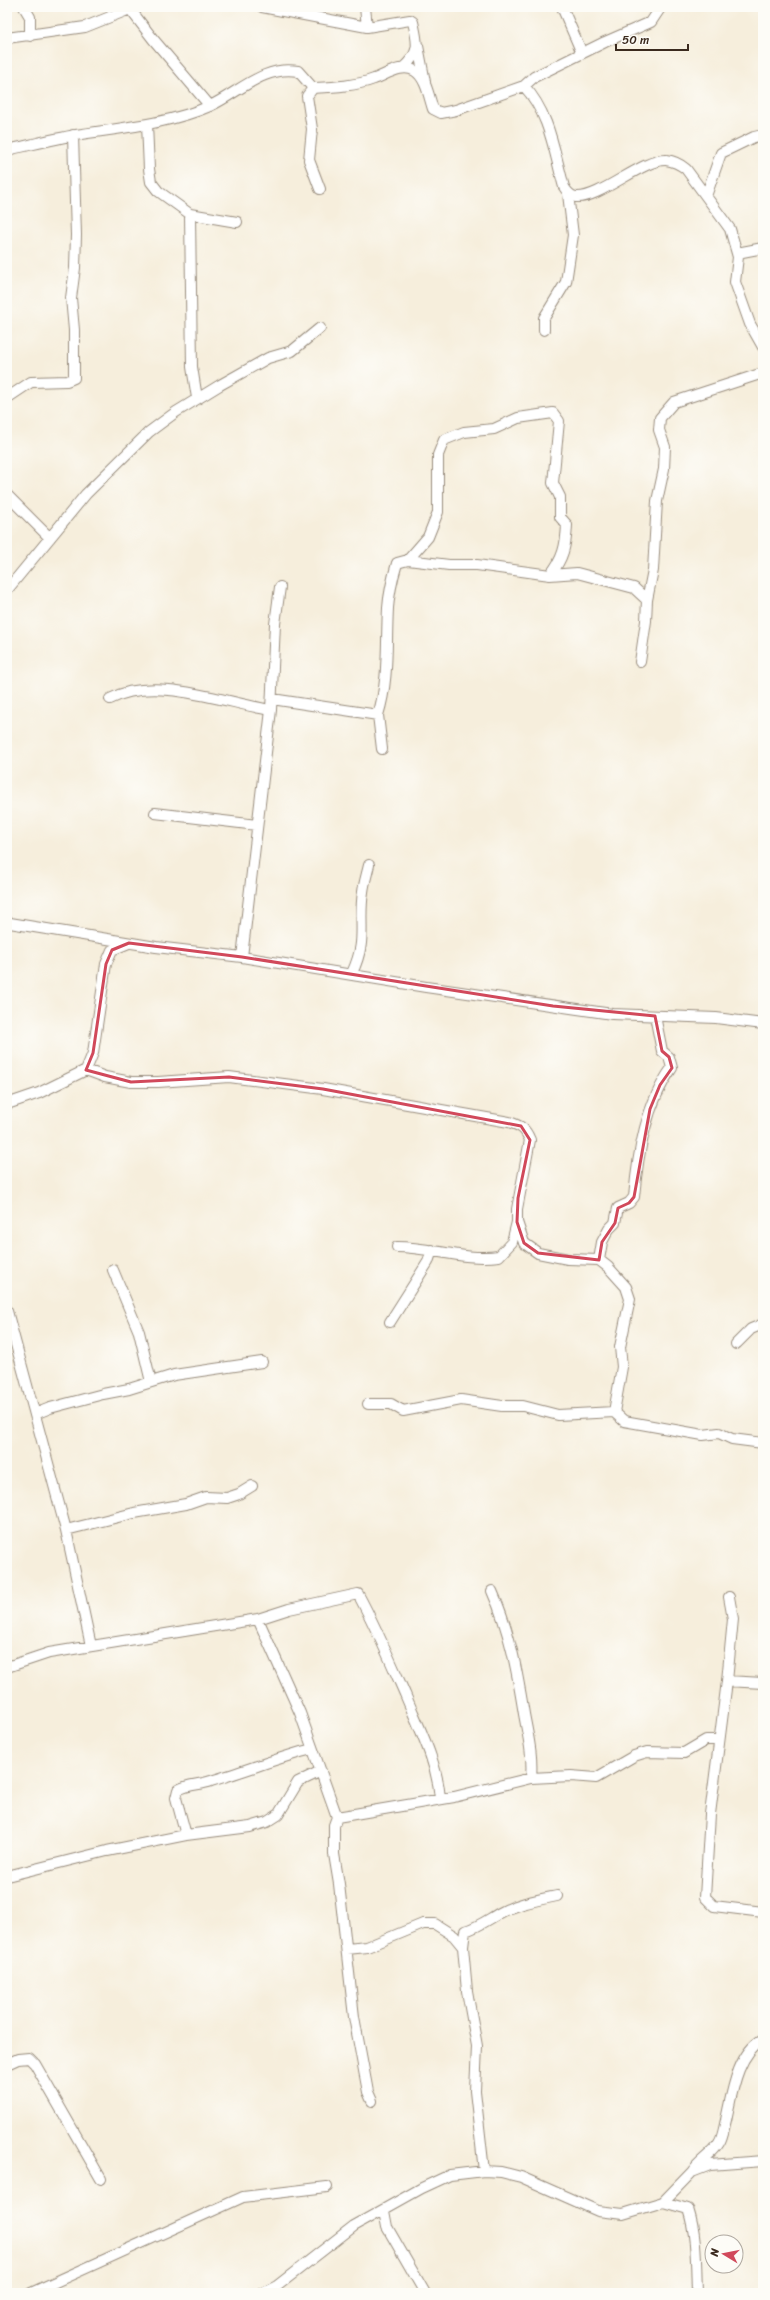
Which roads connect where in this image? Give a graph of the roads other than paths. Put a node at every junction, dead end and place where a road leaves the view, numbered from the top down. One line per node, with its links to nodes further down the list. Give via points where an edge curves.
1 (24, 7): 9 (street, via 30,17)
2 (262, 7): 7 (street)
3 (365, 7): 8 (street)
4 (562, 7): 12 (street)
5 (661, 7): 12 (street, via 651,22)
6 (131, 8): 9 (street, via 85,27); 17 (street, via 153,39)
7 (276, 8): 8 (street)
8 (367, 27): 11 (street, via 410,20 413,22)
9 (30, 36): 10 (street)
10 (7, 38)
11 (418, 46): 13 (street, via 414,57); 14 (street)
12 (582, 53): 15 (street, via 534,77)
13 (403, 68): 14 (street, via 416,71); 16 (street, via 372,80)
14 (426, 85): 15 (street, via 433,109 441,113)
15 (524, 86): 23 (street, via 533,95 550,130)
16 (313, 88): 17 (street, via 298,71 284,70 248,84); 22 (street, via 307,96 312,128 309,160)
17 (210, 106): 18 (street)
18 (147, 124): 19 (street); 25 (street, via 151,182 174,205)
19 (73, 135): 21 (street); 33 (street, via 76,235 75,268 70,298 74,330 74,378 67,381 31,382)
20 (763, 136): 24 (street, via 754,137 721,153)
21 (7, 150)
22 (320, 189)
23 (568, 194): 24 (street, via 582,196 646,166 665,160 677,162 686,169); 30 (street, via 573,235 566,282 544,318)
24 (706, 196): 28 (street, via 730,229)
25 (190, 214): 26 (street); 34 (street, via 192,367)
26 (237, 222)
27 (763, 248): 28 (street)
28 (737, 253): 31 (street, via 735,282 750,324)
29 (320, 328): 34 (street, via 292,350 268,358)
30 (544, 330)
31 (763, 347)
32 (763, 373): 41 (street, via 674,402 660,418 659,430 665,447 664,468 657,501 653,570)
33 (7, 398)
34 (197, 398): 36 (street, via 149,432 86,494)
35 (7, 495): 36 (street)
36 (50, 538): 40 (street)
37 (408, 560): 38 (street, via 449,565 477,564); 38 (street, via 428,537 438,512 438,455 444,440 464,432 494,429 518,418 553,413 559,421 553,483 560,497 560,517 567,525 566,547 561,561); 46 (street, via 397,563 388,607 388,651 384,692)
38 (550, 575): 41 (street, via 577,574 604,580 634,588)
39 (280, 587): 44 (street, via 275,624)
40 (7, 590)
41 (647, 600): 42 (street)
42 (640, 662)
43 (110, 699): 45 (street, via 122,692 136,690 167,691 209,696 239,705)
44 (272, 699): 45 (street); 46 (street)
45 (271, 710): 49 (street)
46 (378, 715): 47 (street)
47 (382, 749)
48 (155, 813): 49 (street)
49 (257, 825): 53 (street, via 251,897)
50 (369, 865): 54 (street, via 362,892 363,934 360,956)
51 (10, 923): 52 (street)
52 (128, 943): 53 (street); 57 (street, via 112,950 106,964 93,1053)
53 (242, 957): 54 (street)
54 (352, 973): 55 (street, via 568,1008)
55 (655, 1016): 56 (street, via 716,1018); 62 (street, via 662,1050 669,1057 672,1068 660,1085 650,1109 634,1197 629,1203 618,1208 615,1223 602,1242)
56 (763, 1024)
57 (86, 1070): 58 (street, via 38,1093); 59 (street, via 131,1082 229,1076 323,1089 521,1126 530,1140 518,1198)
58 (7, 1104)
59 (517, 1222): 61 (street, via 512,1242 499,1256 466,1257); 62 (street, via 524,1242 538,1253 568,1259)
60 (397, 1247): 61 (street)
61 (432, 1250): 65 (street)
62 (598, 1260): 71 (street, via 608,1266 626,1286 630,1299 620,1347 622,1367)
63 (113, 1270): 69 (street, via 139,1332)
64 (7, 1311): 72 (street)
65 (390, 1322)
66 (763, 1324): 67 (street, via 751,1329)
67 (736, 1344)
68 (262, 1362): 69 (street, via 192,1372)
69 (151, 1382): 72 (street)
70 (368, 1404): 71 (street, via 391,1404 404,1411 461,1400 502,1406 523,1406 558,1416)
71 (614, 1412): 73 (street, via 624,1421 704,1435 719,1433 732,1440)
72 (35, 1414): 75 (street)
73 (763, 1443)
74 (252, 1486): 75 (street, via 240,1494 227,1498 206,1497 186,1504 134,1513)
75 (66, 1530): 79 (street)
76 (492, 1590): 86 (street, via 507,1624 522,1691 531,1748)
77 (729, 1597): 81 (street, via 733,1619)
78 (258, 1619): 79 (street); 84 (street, via 300,1713); 87 (street, via 289,1609 358,1594 388,1653 419,1725 438,1783)
79 (91, 1646): 80 (street, via 50,1653)
80 (7, 1668)
81 (727, 1681): 82 (street); 83 (street)
82 (763, 1683)
83 (718, 1740): 86 (street, via 706,1740 684,1753 647,1752 634,1756 596,1778); 92 (street, via 705,1864 705,1897 714,1906)
84 (312, 1749): 85 (street); 89 (street, via 178,1790 176,1798)
85 (321, 1771): 88 (street); 89 (street, via 298,1782 278,1815 268,1822 218,1832)
86 (531, 1778): 87 (street, via 454,1797)
87 (440, 1798): 88 (street)
88 (337, 1817): 94 (street, via 334,1825 334,1854)
89 (186, 1835): 90 (street, via 107,1851)
90 (7, 1876)
91 (557, 1896): 93 (street, via 506,1911 478,1927 465,1931)
92 (763, 1912)
93 (463, 1947): 94 (street, via 454,1936 435,1924 424,1924 366,1947); 99 (street, via 468,1998 478,2046 475,2090)
94 (347, 1949): 97 (street, via 354,2016 368,2092)
95 (763, 2039): 100 (street, via 754,2044 742,2064 720,2142 711,2154 696,2164)
96 (7, 2064): 101 (street, via 29,2058 35,2064)
97 (372, 2101)
98 (763, 2161): 100 (street, via 710,2165)
99 (484, 2171): 103 (street, via 521,2177 598,2211 622,2214); 104 (street, via 450,2175)
100 (692, 2172): 103 (street)
101 (101, 2179)
102 (327, 2187): 106 (street, via 243,2197)
103 (663, 2202): 109 (street, via 688,2209 696,2244)
104 (384, 2211): 105 (street, via 354,2226); 108 (street, via 387,2227)
105 (278, 2289): 107 (street)
106 (31, 2293)
107 (263, 2293)
108 (425, 2293)
109 (697, 2293)

